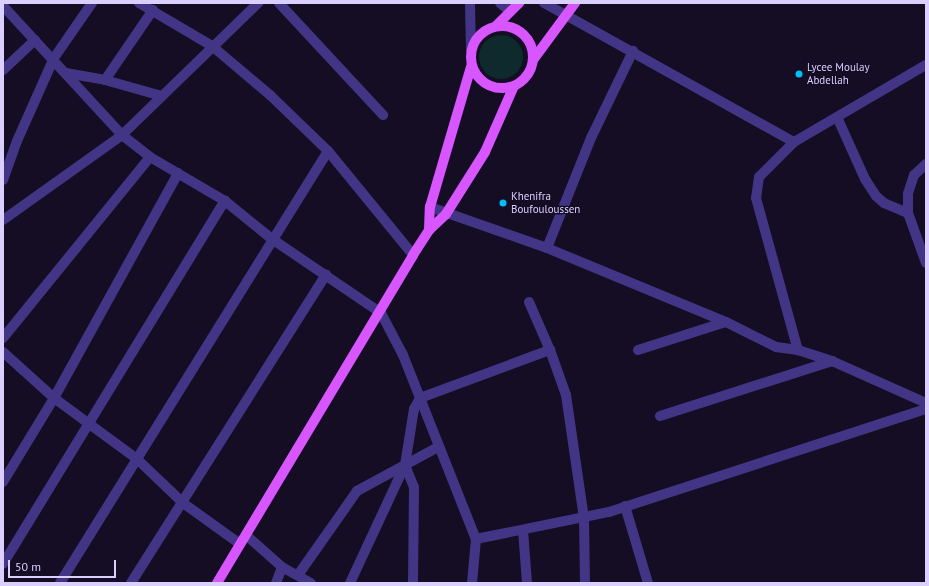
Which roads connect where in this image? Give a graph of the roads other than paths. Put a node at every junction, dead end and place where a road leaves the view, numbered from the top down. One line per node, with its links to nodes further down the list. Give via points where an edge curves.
1 (92, 3): 19 (street)
2 (139, 3): 11 (street)
3 (258, 3): 16 (street)
4 (279, 3): 28 (street)
5 (470, 3): 17 (street)
6 (500, 3): 12 (street)
7 (519, 3): 12 (main road)
8 (544, 3): 13 (street)
9 (576, 3): 13 (main road)
10 (3, 6): 15 (street)
11 (153, 10): 16 (street); 25 (street)
12 (510, 11): 14 (main road)
13 (568, 16): 18 (street); 20 (main road)
14 (496, 26): 17 (main road, via 485,30 476,38); 20 (main road, via 506,26 523,34 529,42)
15 (36, 40): 19 (street); 23 (street)
16 (212, 46): 27 (street); 32 (street, via 270,95)
17 (471, 49): 22 (main road)
18 (633, 51): 31 (street); 44 (street, via 590,138)
19 (54, 58): 24 (street); 36 (street, via 16,140)
20 (533, 60): 26 (main road, via 527,76)
21 (926, 65): 29 (street)
22 (472, 67): 26 (main road, via 475,75 488,86); 38 (main road)
23 (3, 70)
24 (66, 73): 25 (street); 30 (street)
25 (105, 80): 27 (street)
26 (514, 86): 40 (main road, via 485,152)
27 (162, 96): 30 (street)
28 (383, 115)
29 (837, 117): 31 (street); 39 (street, via 865,179 876,196 884,203)
30 (122, 135): 33 (street); 41 (street)
31 (794, 142): 54 (street, via 759,177 756,198)
32 (328, 151): 43 (street); 45 (street)
33 (150, 157): 35 (street); 51 (street)
34 (926, 164): 39 (street, via 914,175 908,194)
35 (178, 173): 37 (street); 57 (street)
36 (3, 180)
37 (225, 201): 43 (street); 62 (street)
38 (430, 207): 40 (street); 42 (main road)
39 (908, 213): 46 (street)
40 (446, 214): 42 (main road); 44 (street)
41 (3, 220)
42 (429, 230): 45 (main road)
43 (272, 239): 47 (street); 64 (street)
44 (546, 248): 50 (street)
45 (413, 255): 49 (main road)
46 (926, 263)
47 (326, 274): 49 (street); 67 (street)
48 (529, 302): 52 (street)
49 (381, 313): 58 (street); 71 (main road)
50 (726, 322): 53 (street); 54 (street, via 776,347)
51 (3, 338)
52 (550, 350): 58 (street); 69 (street, via 566,395)
53 (638, 350)
54 (798, 350): 56 (street)
55 (3, 352): 57 (street)
56 (832, 361): 59 (street); 61 (street)
57 (54, 398): 62 (street); 66 (street)
58 (420, 398): 63 (street); 65 (street, via 414,409)
59 (926, 403)
60 (926, 409): 68 (street)
61 (660, 416)
62 (89, 424): 64 (street); 74 (street)
63 (438, 447): 65 (street); 72 (street)
64 (137, 459): 67 (street); 77 (street)
65 (405, 465): 76 (street, via 357,491); 82 (street); 83 (street, via 414,487)
66 (3, 482)
67 (183, 503): 73 (street); 78 (street)
68 (625, 506): 69 (street); 87 (street)
69 (584, 519): 70 (street); 86 (street)
70 (523, 530): 72 (street); 85 (street)
71 (246, 535): 73 (main road); 75 (street)
72 (476, 539): 84 (street)
73 (240, 544): 79 (main road)
74 (3, 564)
75 (282, 567): 76 (street); 80 (street)
76 (298, 575): 81 (street)
77 (60, 583)
78 (132, 583)
79 (217, 583)
80 (276, 583)
81 (311, 583)
82 (350, 583)
83 (413, 583)
84 (472, 583)
85 (527, 583)
86 (585, 583)
87 (648, 583)

